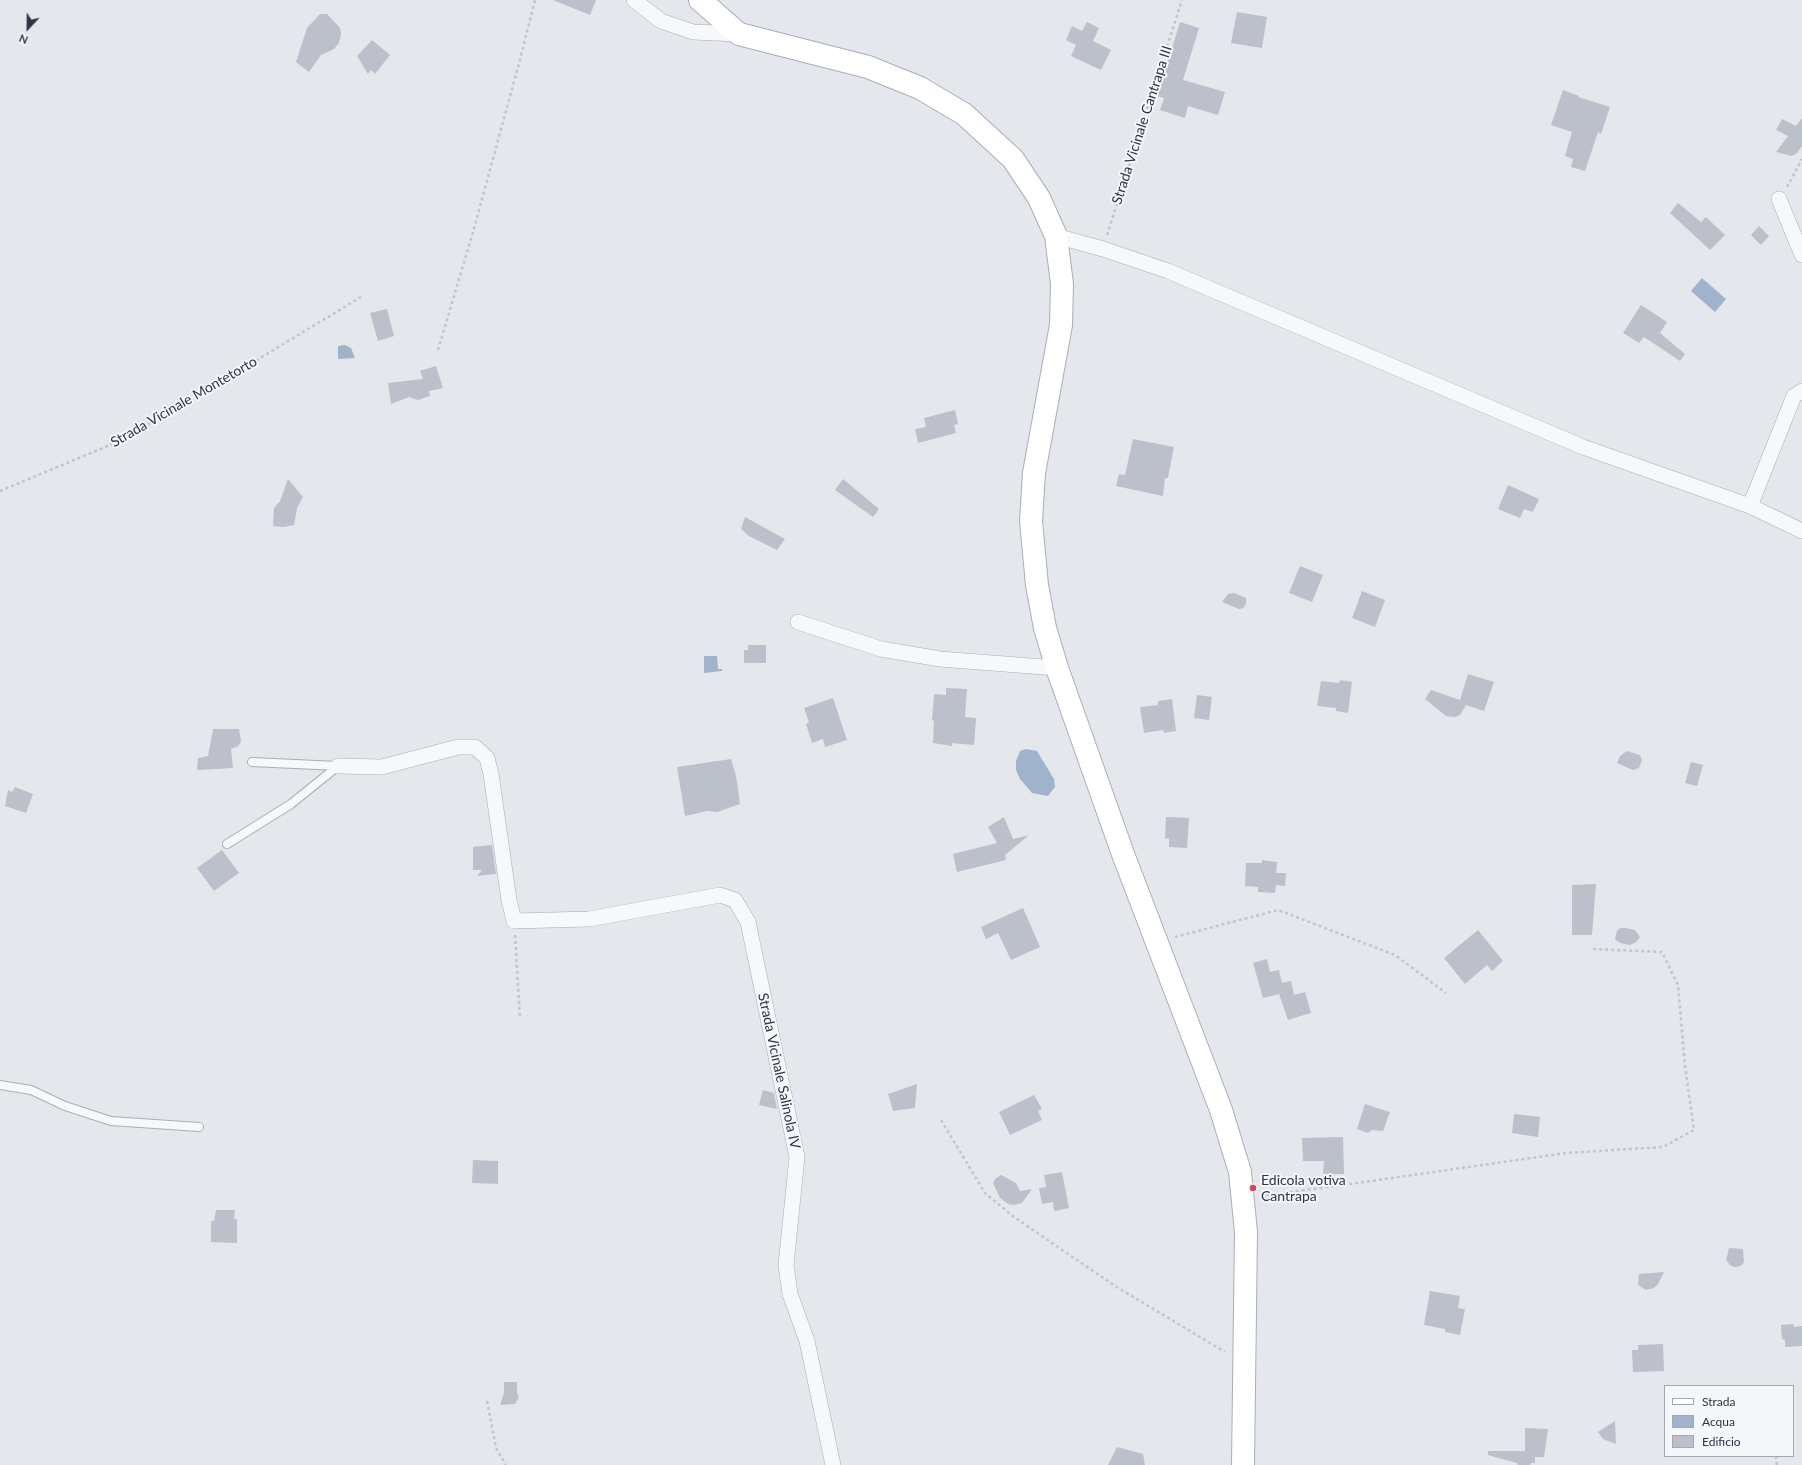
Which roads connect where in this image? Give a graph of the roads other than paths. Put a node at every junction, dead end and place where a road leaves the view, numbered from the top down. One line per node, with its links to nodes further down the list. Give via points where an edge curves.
1 (634, 0): 3 (street, via 661,21 693,32)
2 (700, 0): 3 (main road)
3 (739, 34): 5 (main road, via 868,67 920,88 964,114 1013,159 1039,198)
4 (1779, 199): 6 (street)
5 (1056, 236): 8 (street, via 1168,271 1583,447); 11 (main road, via 1062,284 1061,325 1034,473 1031,521 1038,593 1045,628)
6 (1802, 255)
7 (1802, 391): 8 (street, via 1794,396)
8 (1750, 506): 9 (street)
9 (1802, 531)
10 (798, 622): 11 (street, via 881,649 940,659)
11 (1058, 668): 18 (main road, via 1123,854 1221,1110 1240,1172 1246,1232)
12 (252, 762): 13 (lane)
13 (338, 766): 14 (lane, via 291,804); 17 (street, Strada Vicinale Salinola IV, via 382,767 458,747 475,747 487,758 491,774 514,921 589,919 720,895 735,900 748,922 797,1157 786,1265 790,1294 806,1341)
14 (227, 844)
15 (0, 1085): 16 (lane, via 31,1090 65,1106 111,1121)
16 (199, 1127)
17 (833, 1465)
18 (1243, 1465)

